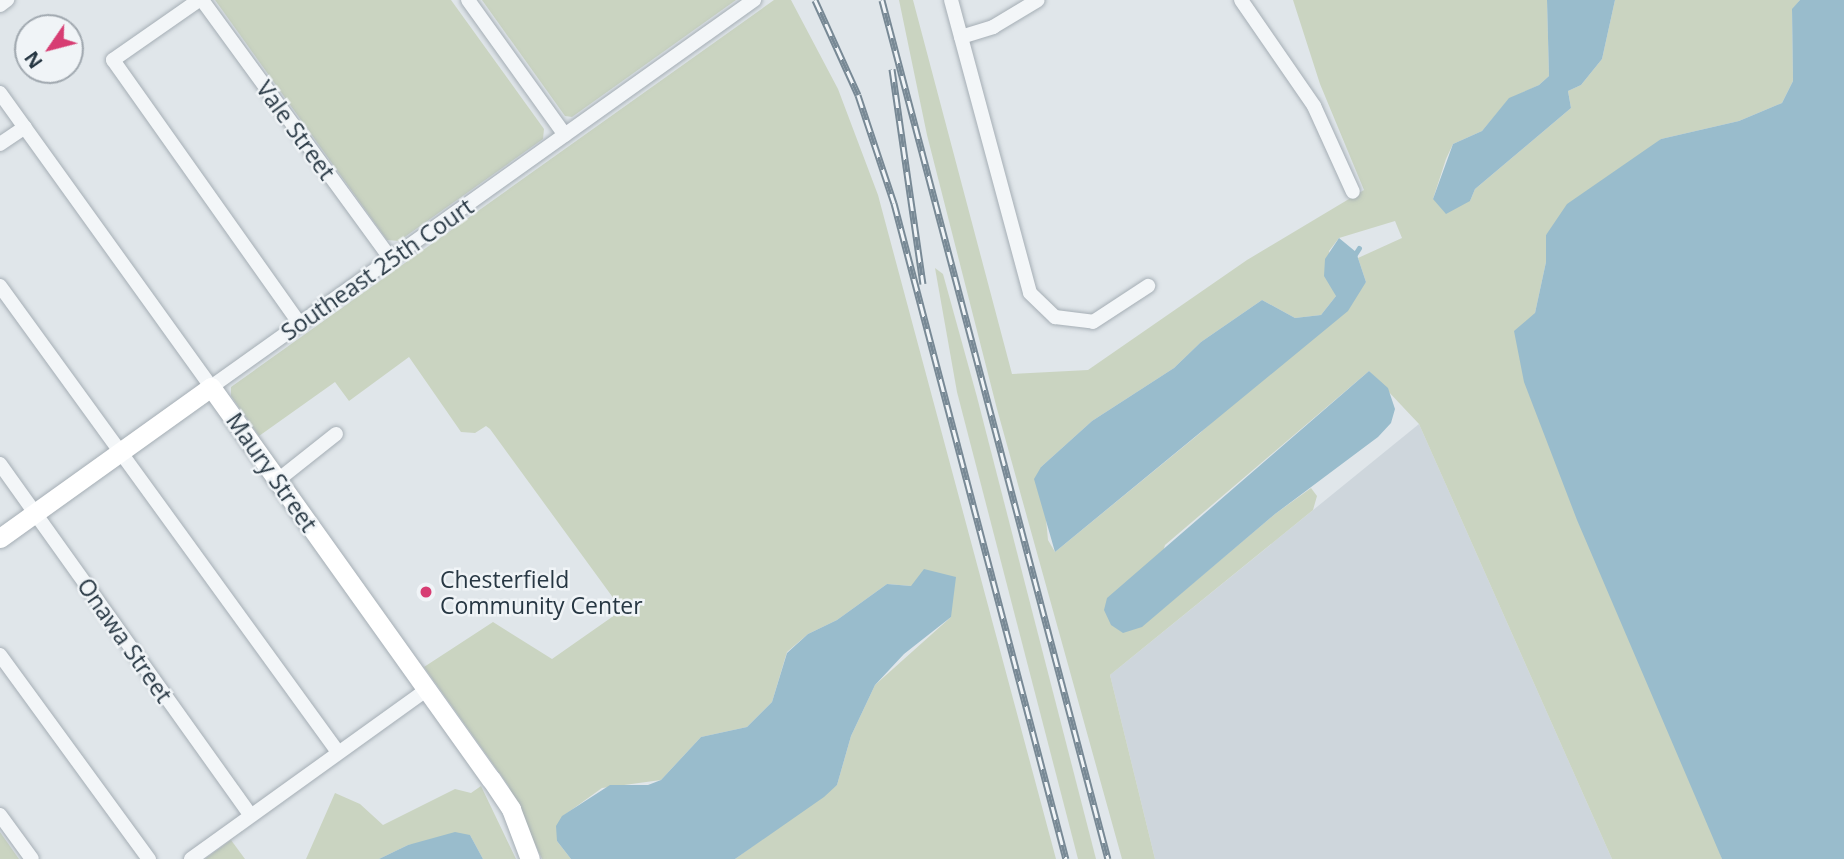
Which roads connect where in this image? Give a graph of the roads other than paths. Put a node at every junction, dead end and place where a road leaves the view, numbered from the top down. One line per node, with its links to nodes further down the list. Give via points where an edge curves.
1 (7, 0): 8 (street)
2 (200, 0): 15 (street, Vale Street); 18 (street, via 113,60)
3 (468, 0): 12 (street)
4 (754, 0): 12 (street, Southeast 25th Court)
5 (951, 0): 9 (street)
6 (1038, 0): 9 (street, via 993,27)
7 (1241, 0): 14 (street, via 1314,106)
8 (0, 5)
9 (961, 37): 17 (street, via 1030,293 1055,317 1093,322)
10 (0, 93): 11 (street, Maury Street)
11 (25, 127): 13 (street); 19 (street, Maury Street)
12 (565, 135): 15 (street, Southeast 25th Court)
13 (0, 145)
14 (1353, 192)
15 (391, 259): 18 (street, Southeast 25th Court)
16 (0, 286): 21 (street)
17 (1148, 286)
18 (300, 324): 19 (street, Southeast 25th Court)
19 (211, 387): 21 (main road, Southeast 25th Court); 23 (main road, Maury Street)
20 (336, 434): 23 (street)
21 (120, 452): 24 (main road, Southeast 25th Court); 28 (street)
22 (0, 464): 24 (street, Onawa Street)
23 (278, 480): 27 (main road, Maury Street)
24 (35, 513): 25 (main road, Southeast 25th Court); 30 (street, Onawa Street)
25 (0, 538)
26 (0, 655): 32 (street)
27 (425, 690): 28 (street); 34 (main road, Maury Street, via 511,809)
28 (338, 752): 30 (street)
29 (0, 815): 31 (street)
30 (250, 815): 33 (street)
31 (32, 859)
32 (149, 859)
33 (191, 859)
34 (530, 859)

